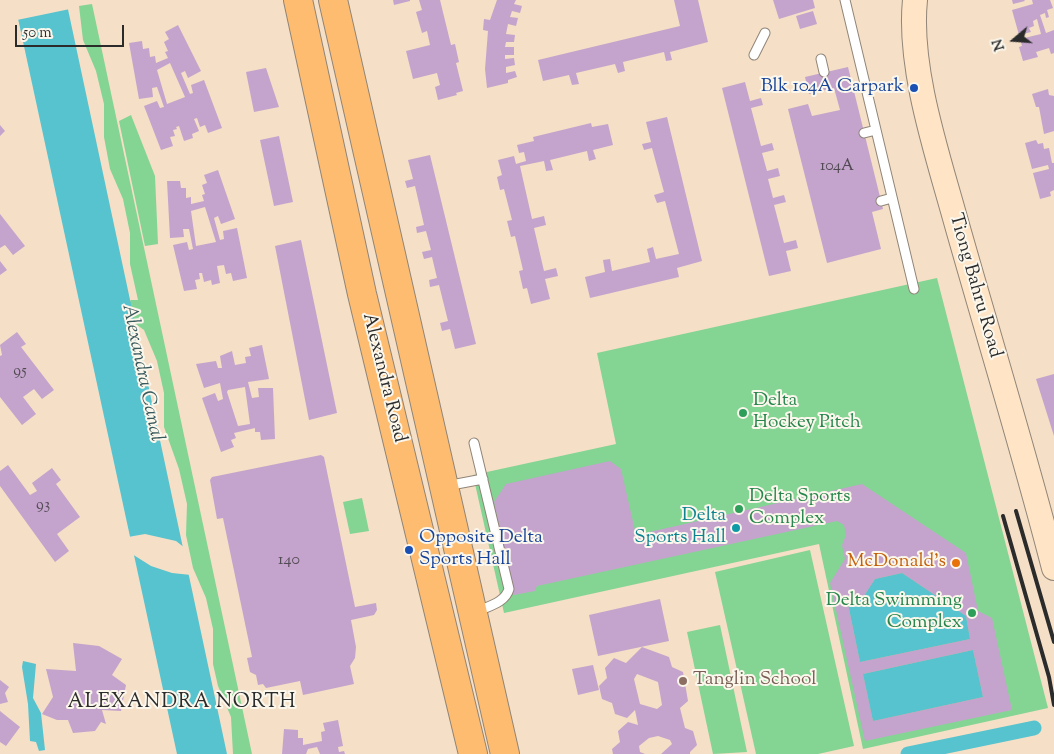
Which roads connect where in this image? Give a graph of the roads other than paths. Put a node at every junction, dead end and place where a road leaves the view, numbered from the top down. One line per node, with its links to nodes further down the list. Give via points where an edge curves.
1 (298, 0): 19 (main road, Alexandra Road, via 362,294)
2 (333, 0): 16 (main road, Alexandra Road)
3 (845, 0): 9 (lane)
4 (915, 0): 17 (main road, Tiong Bahru Road, via 915,41 922,91)
5 (765, 33): 6 (lane)
6 (754, 54)
7 (821, 59): 8 (lane)
8 (824, 72)
9 (876, 130): 10 (lane); 11 (lane)
10 (864, 133)
11 (892, 198): 12 (lane); 13 (lane)
12 (881, 200)
13 (914, 289)
14 (474, 443): 15 (lane)
15 (483, 479): 16 (lane); 18 (lane, via 509,589 503,600)
16 (443, 487): 18 (main road, Alexandra Road)
17 (1054, 568)
18 (472, 614): 20 (main road, Alexandra Road)
19 (473, 754)
20 (506, 754)

